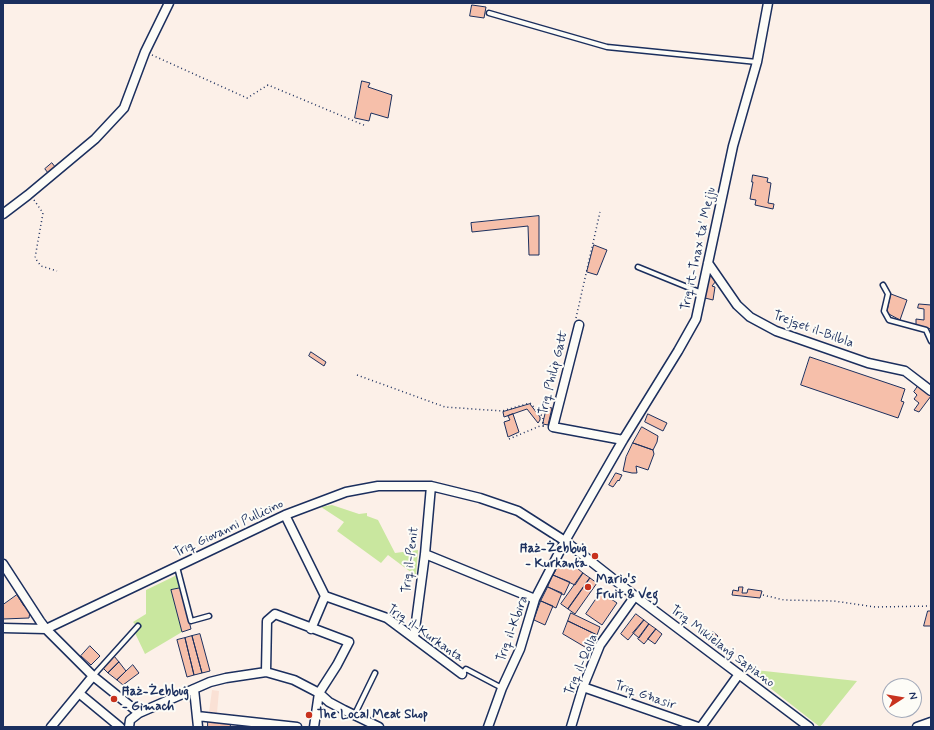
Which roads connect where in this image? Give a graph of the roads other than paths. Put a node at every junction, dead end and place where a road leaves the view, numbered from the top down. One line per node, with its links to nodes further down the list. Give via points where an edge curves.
1 (169, 3): 5 (street, via 145,52 124,108 95,139)
2 (768, 3): 4 (street, Triq it-Tnax ta' Mejju)
3 (489, 13): 4 (lane, via 607,47)
4 (757, 62): 6 (street, Triq it-Tnax ta' Mejju, via 733,146)
5 (3, 214)
6 (708, 263): 9 (street, Triq it-Tnax ta' Mejju); 12 (street, Trejqet il-Bilbla, via 737,305 750,317 776,331 868,363 904,371)
7 (638, 267): 9 (lane)
8 (883, 285): 11 (lane, via 888,294 884,311 890,320 926,330)
9 (702, 293): 13 (street, Triq it-Tnax ta' Mejju, via 696,319)
10 (579, 325): 13 (street, Triq Philip Gatt, via 553,428)
11 (931, 341)
12 (931, 391)
13 (623, 440): 16 (street, Triq it-Tnax ta' Mejju)
14 (431, 486): 15 (street, Triq Giovanni Pullicino, via 378,486 346,492); 16 (street, Triq Giovanni Pullicino, via 518,511); 17 (street, Triq il-Penit)
15 (284, 515): 19 (street, Triq Giovanni Pullicino); 20 (street)
16 (565, 541): 21 (street, Triq Mikielanġ Sapiano); 22 (street, Triq il-Kbira)
17 (425, 554): 22 (street); 28 (street, Triq il-Penit)
18 (3, 564): 27 (street)
19 (177, 567): 23 (lane, via 191,621); 27 (street, Triq Giovanni Pullicino)
20 (325, 596): 26 (street); 28 (street, Triq il-Kurkanta, via 387,618)
21 (635, 596): 32 (street, Triq Mikielanġ Sapiano); 34 (street, Triq il-Qolla, via 600,645)
22 (535, 599): 35 (street, Triq il-Kbira, via 520,649)
23 (209, 616)
24 (138, 626): 33 (lane)
25 (3, 628): 27 (street)
26 (311, 628): 29 (street, via 275,614 266,621); 37 (street, via 349,642)
27 (46, 629): 33 (street)
28 (414, 637): 31 (street, Triq il-Kurkanta)
29 (266, 672): 36 (street, via 226,678); 37 (street, via 294,680)
30 (375, 673): 41 (lane)
31 (462, 674): 35 (lane, Triq il-Kurkanta, via 466,669)
32 (739, 674): 53 (street); 54 (street, Triq Mikielanġ Sapiano)
33 (94, 676): 38 (street); 39 (street)
34 (583, 687): 52 (street, Triq il-Qolla); 53 (street, Triq Għasir)
35 (502, 688): 51 (street, Triq il-Kbira)
36 (194, 689): 39 (street); 40 (street)
37 (318, 693): 41 (street); 49 (street)
38 (80, 694): 44 (street); 45 (street)
39 (139, 713): 46 (street, via 130,720)
40 (197, 716): 47 (street); 48 (street)
41 (354, 716): 43 (street)
42 (931, 723): 55 (street)
43 (368, 724): 50 (street)
44 (51, 727)
45 (120, 727)
46 (129, 727)
47 (198, 727)
48 (297, 727)
49 (314, 727)
50 (379, 727)
51 (488, 727)
52 (571, 727)
53 (700, 727)
54 (808, 727)
55 (916, 727)

